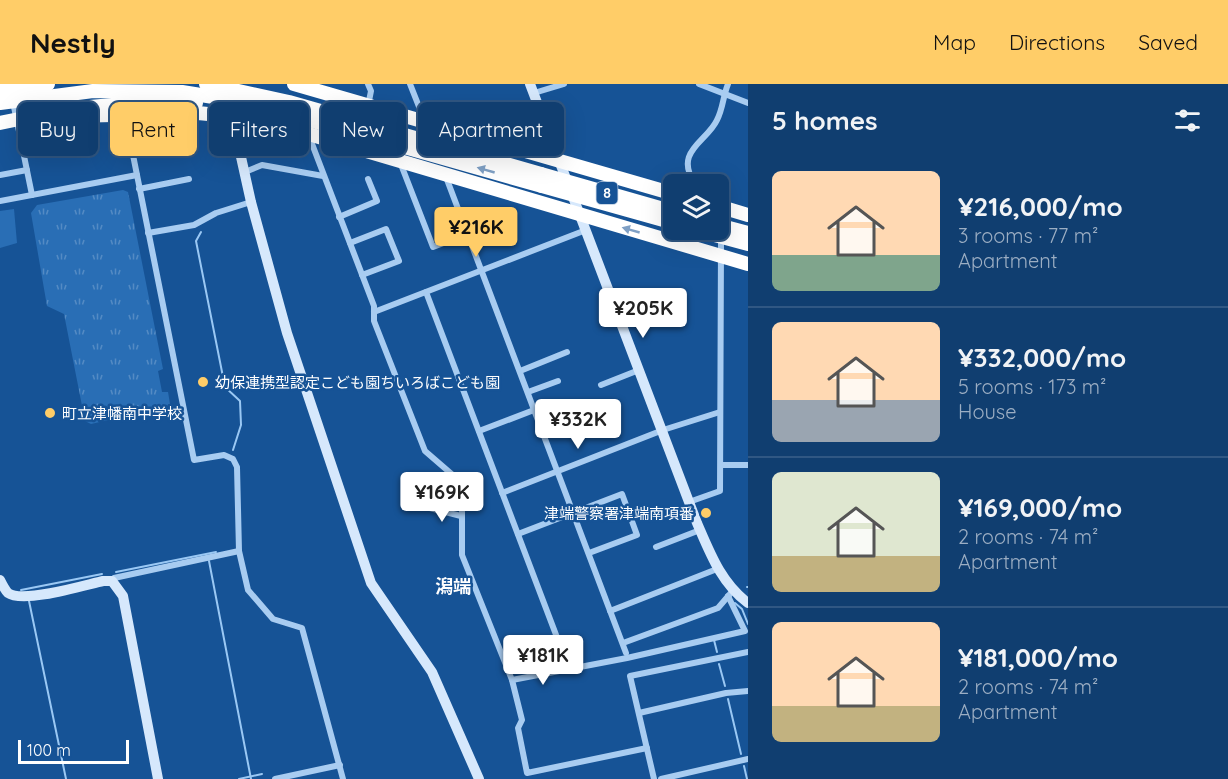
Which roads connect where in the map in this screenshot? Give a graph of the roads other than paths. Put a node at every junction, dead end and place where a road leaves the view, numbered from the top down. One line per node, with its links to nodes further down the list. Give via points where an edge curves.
1 (48, 84): 11 (highway)
2 (206, 84): 22 (highway, 8)
3 (242, 84): 21 (highway, 8)
4 (368, 84): 15 (street)
5 (410, 84): 19 (street)
6 (564, 84): 10 (street)
7 (699, 84): 12 (street)
8 (728, 84): 12 (street)
9 (296, 86): 14 (highway)
10 (532, 89): 34 (street)
11 (0, 91)
12 (723, 95): 17 (street); 38 (street, via 716,122 690,153)
13 (240, 102): 16 (highway, 8, via 182,92 93,91)
14 (354, 102)
15 (369, 102)
16 (0, 103)
17 (748, 103)
18 (209, 104): 20 (highway, 8)
19 (418, 104)
20 (98, 105)
21 (321, 106)
22 (321, 111)
23 (18, 116): 25 (highway)
24 (309, 119): 44 (highway, 8, one-way to 24)
25 (0, 123)
26 (309, 132): 33 (highway)
27 (406, 136): 44 (highway, 8)
28 (309, 137): 41 (street)
29 (25, 156): 35 (street)
30 (133, 156): 40 (street)
31 (241, 156): 36 (street)
32 (537, 156): 34 (highway)
33 (400, 162): 37 (highway); 62 (street, via 433,247)
34 (560, 162): 46 (highway); 54 (street)
35 (27, 170): 39 (street); 47 (street)
36 (245, 172): 41 (street, via 262,165); 49 (street)
37 (444, 172): 54 (highway); 62 (street)
38 (691, 174)
39 (0, 175)
40 (136, 175): 45 (street); 47 (street)
41 (323, 176): 56 (street)
42 (189, 179): 45 (street)
43 (368, 179): 56 (street, via 377,201)
44 (541, 180): 51 (highway, 8, bridge); 57 (highway, 8, bridge)
45 (140, 189): 60 (street)
46 (663, 191)
47 (32, 195): 48 (street)
48 (0, 201)
49 (251, 202): 60 (street, via 194,225); 116 (street, via 286,333 371,583 432,672)
50 (748, 207): 52 (street)
51 (663, 209)
52 (729, 212)
53 (729, 214): 55 (highway)
54 (581, 215): 59 (street); 66 (highway, one-way to 54)
55 (748, 215)
56 (339, 217): 64 (street)
57 (663, 219)
58 (729, 219): 61 (highway, bridge)
59 (587, 230): 68 (street); 73 (street)
60 (148, 233): 95 (street, via 194,460 224,455 233,459 237,467)
61 (748, 233)
62 (467, 234): 68 (street)
63 (729, 239): 65 (highway, bridge)
64 (350, 243): 69 (street); 69 (street, via 386,229 399,261)
65 (748, 244)
66 (721, 250): 67 (highway); 79 (street)
67 (748, 264)
68 (481, 269): 70 (street); 74 (street)
69 (362, 276): 71 (street)
70 (426, 291): 71 (street); 82 (street)
71 (374, 312): 91 (street, via 374,321 424,451 462,483)
72 (567, 352): 74 (street)
73 (640, 370): 76 (street); 81 (street)
74 (520, 371): 77 (street)
75 (558, 381): 77 (street)
76 (601, 385)
77 (528, 393): 78 (street)
78 (534, 410): 82 (street); 83 (street)
79 (720, 412): 81 (street); 84 (street)
80 (583, 414): 83 (street)
81 (663, 430): 86 (street); 88 (street)
82 (479, 431): 87 (street)
83 (542, 431): 86 (street)
84 (721, 465): 85 (street); 88 (street, via 720,491)
85 (748, 465)
86 (557, 471): 87 (street); 90 (street)
87 (502, 493): 93 (street)
88 (689, 502): 92 (street)
89 (430, 508): 91 (street)
90 (573, 512): 93 (street); 96 (street); 96 (street, via 622,494 626,504 637,535)
91 (461, 516): 107 (street, via 462,555)
92 (700, 530): 94 (street); 97 (street)
93 (518, 534): 106 (street)
94 (656, 547)
95 (238, 551): 99 (street); 112 (street, via 248,590 273,619 302,628)
96 (588, 553): 102 (street)
97 (717, 569): 100 (street); 102 (street)
98 (0, 580): 99 (street, via 8,593 33,596)
99 (112, 581): 113 (street, via 123,596)
100 (731, 593): 101 (street); 103 (street, via 718,608); 106 (street, via 745,631)
101 (748, 603)
102 (610, 611): 103 (street)
103 (623, 644): 105 (street)
104 (748, 652): 109 (street, via 630,676)
105 (626, 654)
106 (569, 669): 107 (street)
107 (512, 680): 110 (street, via 522,720 518,728 527,773)
108 (748, 691): 109 (street)
109 (639, 713): 110 (street)
110 (647, 748): 117 (street)
111 (748, 759): 118 (street)
112 (340, 765): 114 (street); 115 (street)
113 (158, 779)
114 (275, 779)
115 (343, 779)
116 (479, 779)
117 (654, 779)
118 (661, 779)

